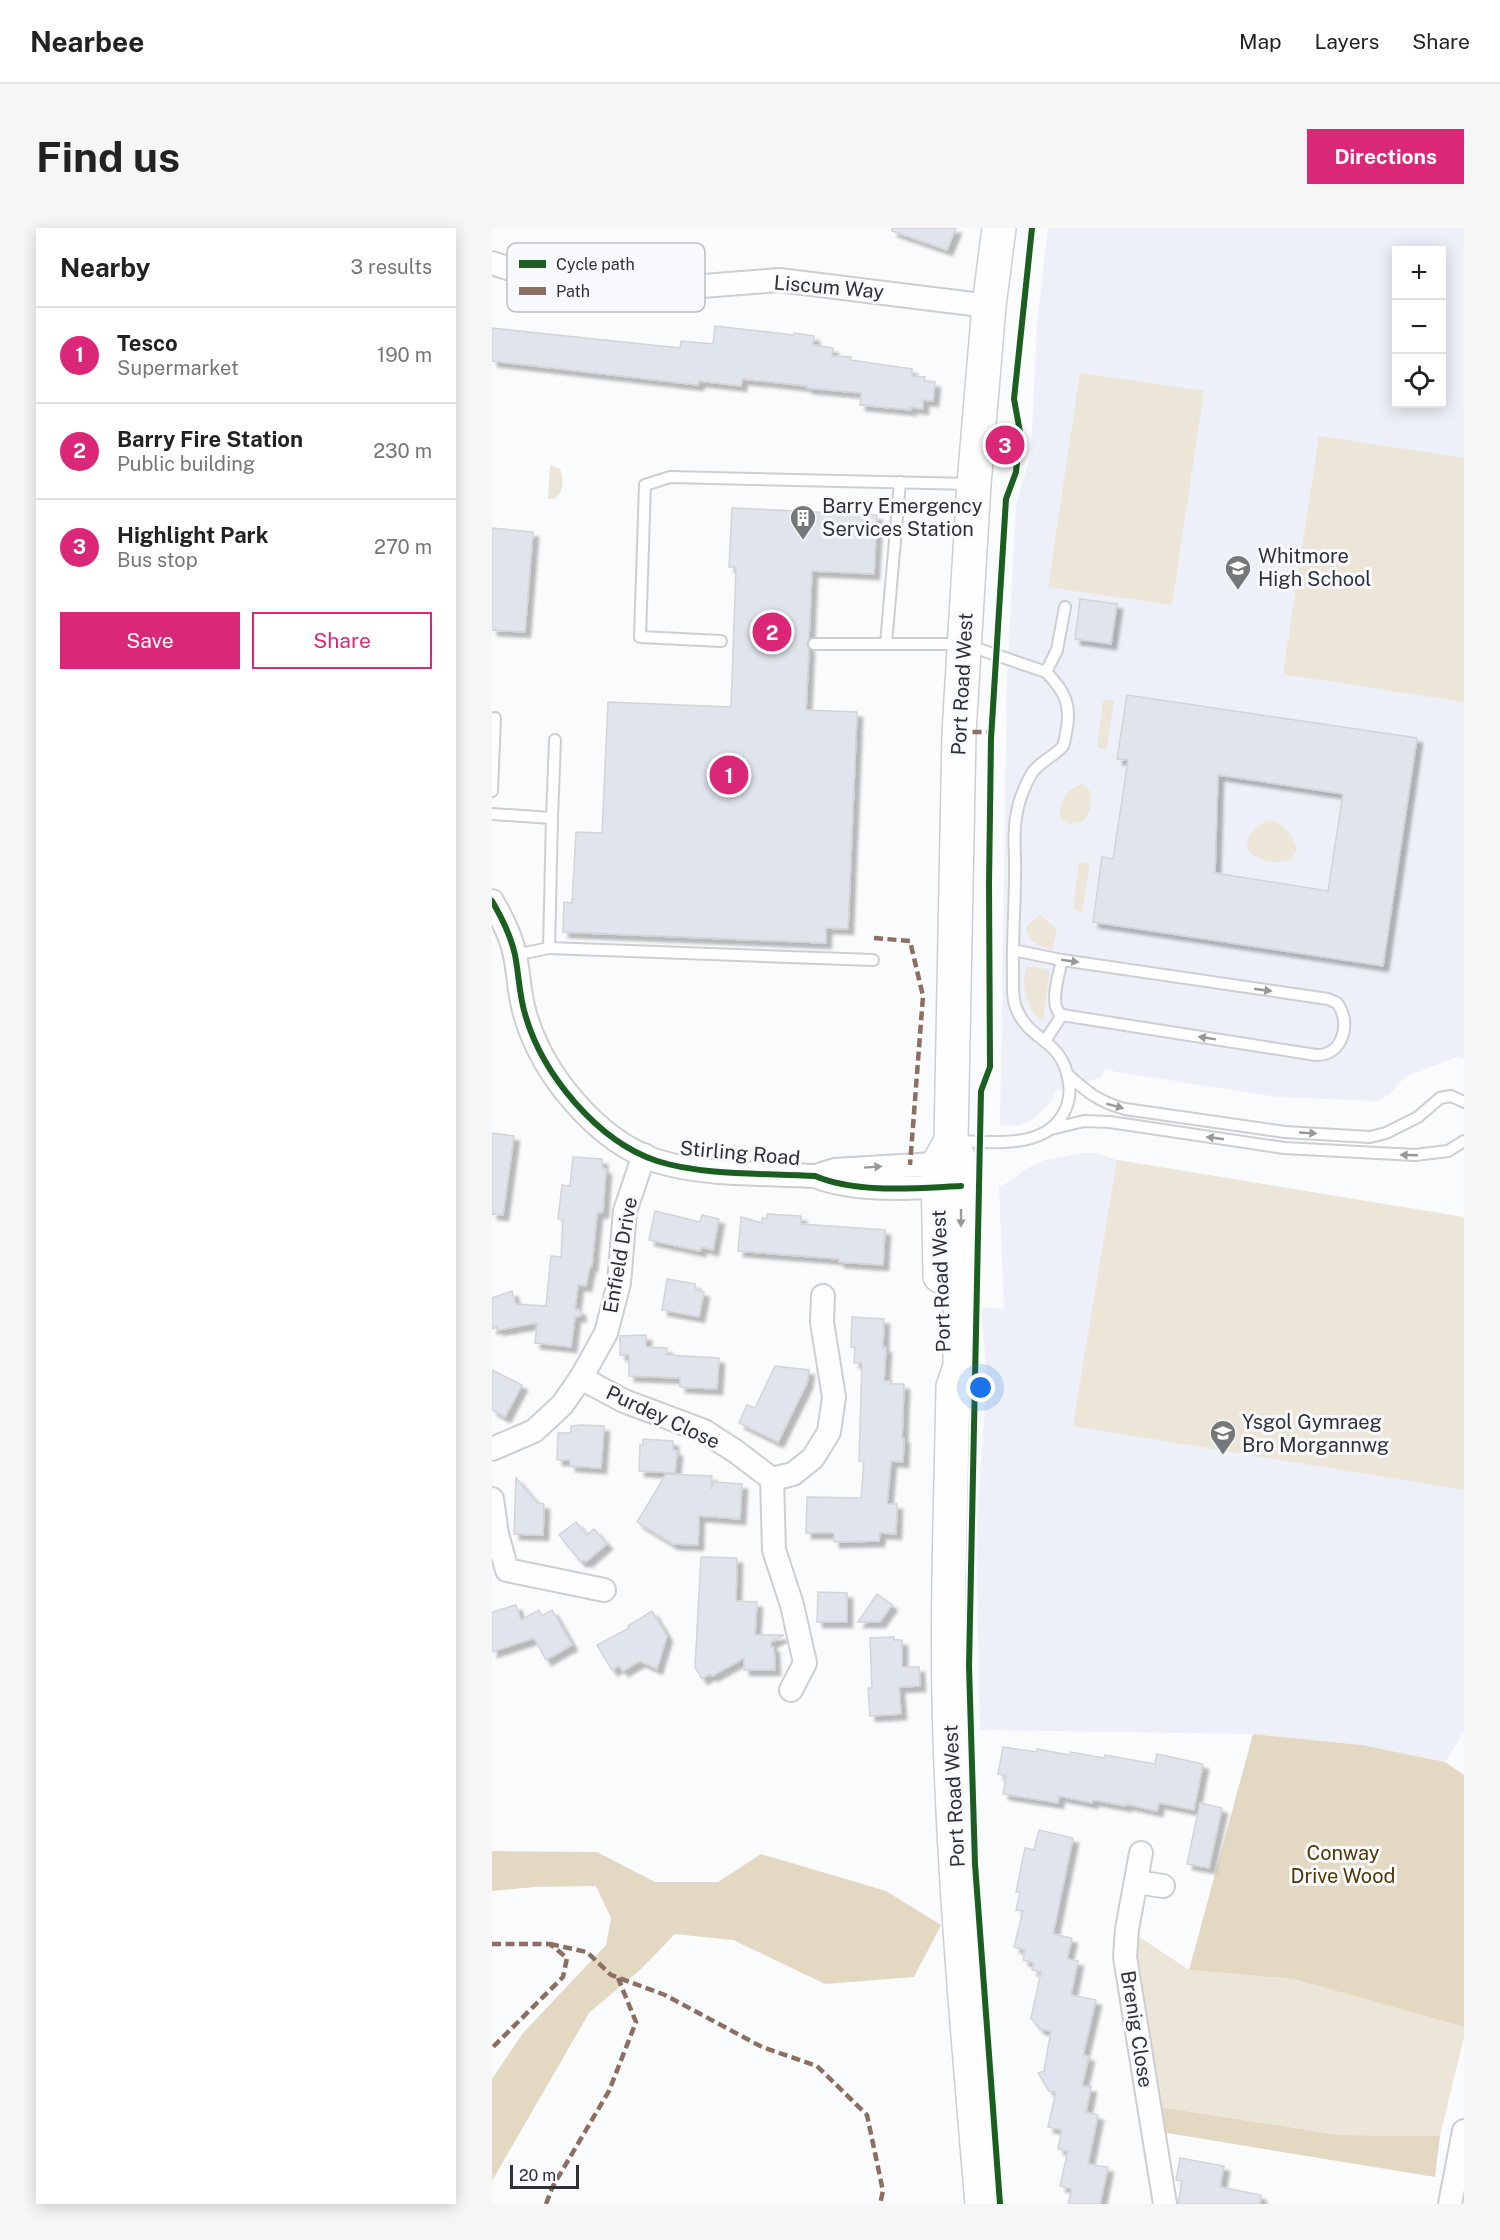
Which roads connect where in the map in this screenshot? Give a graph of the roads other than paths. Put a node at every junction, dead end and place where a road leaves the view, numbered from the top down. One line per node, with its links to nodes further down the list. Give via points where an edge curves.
1 (999, 228): 5 (main road, Port Road West)
2 (492, 263): 3 (street, Liscum Way)
3 (507, 268)
4 (705, 285): 5 (street, Liscum Way, via 779,280)
5 (989, 306): 7 (main road, Port Road West)
6 (900, 482): 7 (lane); 9 (lane, via 670,477 645,485 640,637); 11 (lane)
7 (974, 484): 12 (main road, Port Road West)
8 (1065, 607): 13 (lane, via 1057,650)
9 (721, 641)
10 (814, 644): 11 (lane)
11 (886, 644): 12 (lane)
12 (964, 644): 13 (lane); 32 (main road, Port Road West)
13 (1046, 672): 21 (lane, via 1067,701 1068,723 1064,745 1033,771 1017,806)
14 (495, 718): 16 (lane)
15 (555, 740): 18 (lane)
16 (492, 791)
17 (492, 814): 18 (lane)
18 (552, 818): 20 (lane)
19 (492, 902): 22 (street, Stirling Road, via 505,922)
20 (549, 948): 22 (lane); 23 (lane)
21 (1013, 950): 24 (lane); 26 (lane, via 1015,1007 1028,1028)
22 (515, 955): 31 (street, Stirling Road, via 525,1015 553,1075 577,1107)
23 (873, 960)
24 (1062, 960): 25 (lane, via 1054,1005); 25 (lane, one-way to 25, via 1328,999 1337,1003 1344,1018 1340,1042 1326,1055)
25 (1062, 1015): 26 (lane)
26 (1046, 1041): 27 (lane, via 1057,1051)
27 (1067, 1074): 28 (lane, one-way to 28, via 1090,1095 1125,1109 1285,1132 1370,1137 1418,1117 1440,1098 1451,1096); 29 (lane, via 1067,1108)
28 (1464, 1102)
29 (1049, 1129): 30 (lane, one-way to 29, via 1448,1151 1415,1155 1284,1148 1110,1122 1084,1121); 32 (lane, via 1034,1139 1012,1142)
30 (1464, 1141)
31 (644, 1155): 32 (street, Stirling Road, via 697,1169 815,1176 832,1183 892,1188); 34 (street, Enfield Drive, via 625,1211 619,1283 606,1332)
32 (950, 1168): 44 (main road, Port Road West, via 944,1367 953,1387 950,1734)
33 (823, 1296): 36 (street, via 822,1322 834,1397 830,1432 813,1458 793,1474)
34 (581, 1378): 35 (street, Enfield Drive, via 562,1405 534,1431); 36 (street, Purdey Close, via 624,1401 704,1431)
35 (492, 1449)
36 (772, 1479): 39 (street, via 774,1550 805,1663)
37 (492, 1499): 38 (street, via 507,1570)
38 (604, 1590)
39 (791, 1690)
40 (1141, 1853): 41 (street, Brenig Close)
41 (1136, 1882): 42 (street); 45 (street, Brenig Close, via 1125,1958)
42 (1163, 1886)
43 (1464, 2131): 46 (street)
44 (981, 2204)
45 (1165, 2204)
46 (1450, 2204)

